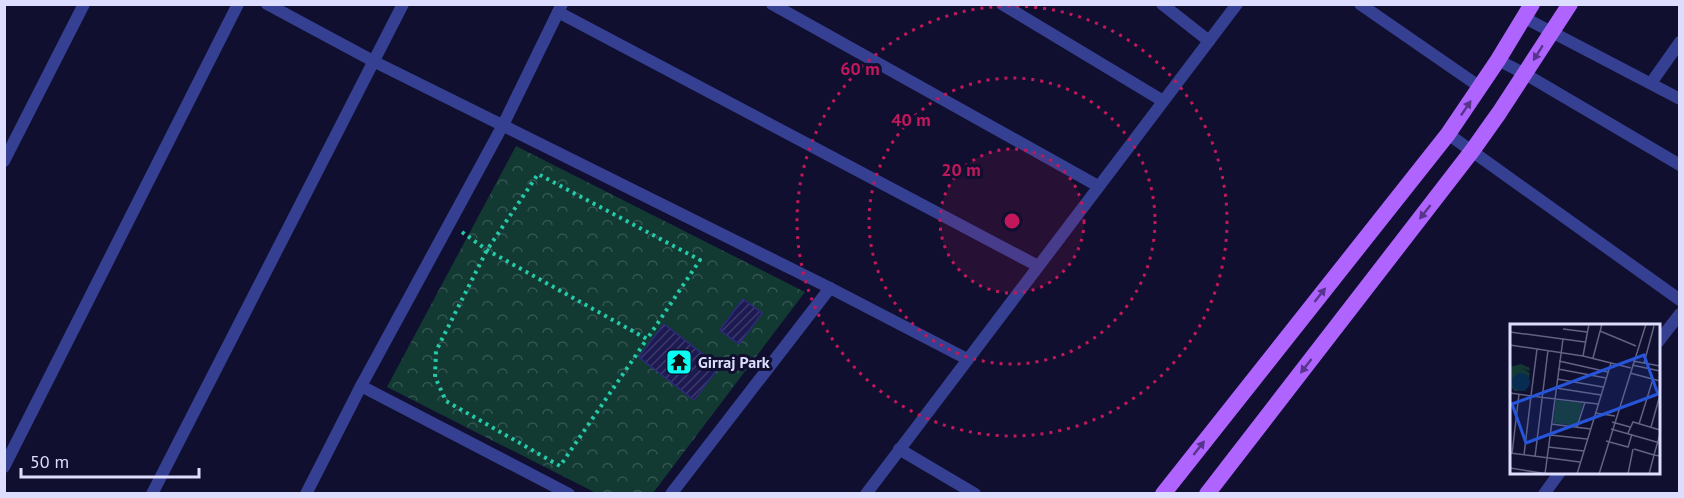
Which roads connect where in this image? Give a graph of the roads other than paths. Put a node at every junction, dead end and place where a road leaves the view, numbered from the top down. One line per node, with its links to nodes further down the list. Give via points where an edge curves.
1 (84, 4): 26 (street)
2 (238, 4): 37 (street)
3 (267, 4): 17 (street)
4 (403, 4): 17 (street)
5 (772, 4): 28 (street)
6 (1002, 4): 22 (street)
7 (1162, 4): 14 (street)
8 (1237, 4): 14 (street)
9 (1360, 4): 20 (street)
10 (1570, 4): 13 (main road)
11 (560, 8): 23 (street); 29 (street)
12 (1528, 11): 13 (street); 16 (main road)
13 (1550, 33): 18 (main road, one-way to 18); 19 (street)
14 (1209, 41): 22 (street)
15 (1680, 42): 19 (street)
16 (1498, 60): 18 (street); 20 (main road)
17 (375, 62): 23 (street); 39 (street)
18 (1524, 74): 25 (main road); 27 (street)
19 (1651, 83): 21 (street)
20 (1480, 87): 24 (main road, one-way to 20)
21 (1680, 99)
22 (1163, 101): 28 (street)
23 (503, 125): 30 (street); 35 (street)
24 (1448, 134): 25 (street); 45 (main road, one-way to 24)
25 (1472, 151): 31 (street); 46 (main road, one-way to 46)
26 (4, 161)
27 (1680, 165)
28 (1098, 186): 29 (street)
29 (1038, 266): 34 (street)
30 (830, 288): 34 (street); 42 (street)
31 (1680, 300)
32 (1680, 314): 33 (street)
33 (1660, 341)
34 (967, 359): 36 (street)
35 (361, 386): 40 (street); 41 (street)
36 (899, 449): 43 (street); 44 (street)
37 (4, 467)
38 (1559, 474): 47 (street)
39 (152, 494)
40 (306, 494)
41 (569, 494)
42 (671, 494)
43 (866, 494)
44 (975, 494)
45 (1163, 494)
46 (1208, 494)
47 (1544, 494)

